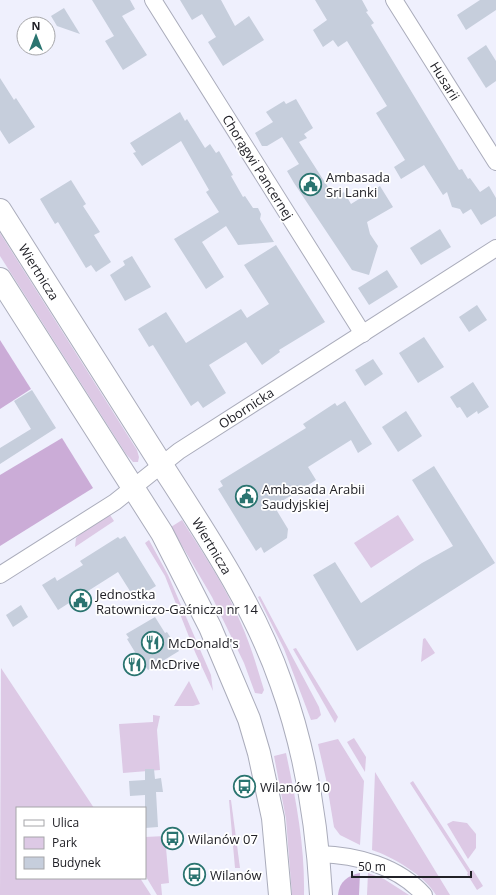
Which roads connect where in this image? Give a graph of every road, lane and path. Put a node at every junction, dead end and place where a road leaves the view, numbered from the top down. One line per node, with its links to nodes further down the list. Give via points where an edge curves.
1 (152, 0): 7 (street, Chorągwi Pancernej)
2 (394, 0): 3 (street, Husarii)
3 (496, 162)
4 (0, 210): 8 (main road, Wiertnicza)
5 (496, 248): 7 (street, Obornicka)
6 (0, 279): 9 (main road)
7 (363, 334): 8 (street, Obornicka, via 194,441)
8 (162, 465): 9 (street, Obornicka); 11 (main road, Wiertnicza, via 246,602 270,653 300,742)
9 (133, 487): 10 (street, Obornicka, via 115,502); 12 (main road, via 186,578 249,719 269,792)
10 (0, 575)
11 (319, 854): 13 (main road, Wiertnicza); 14 (street, via 350,857 386,868 416,886)
12 (280, 895)
13 (320, 895)
14 (424, 895)

